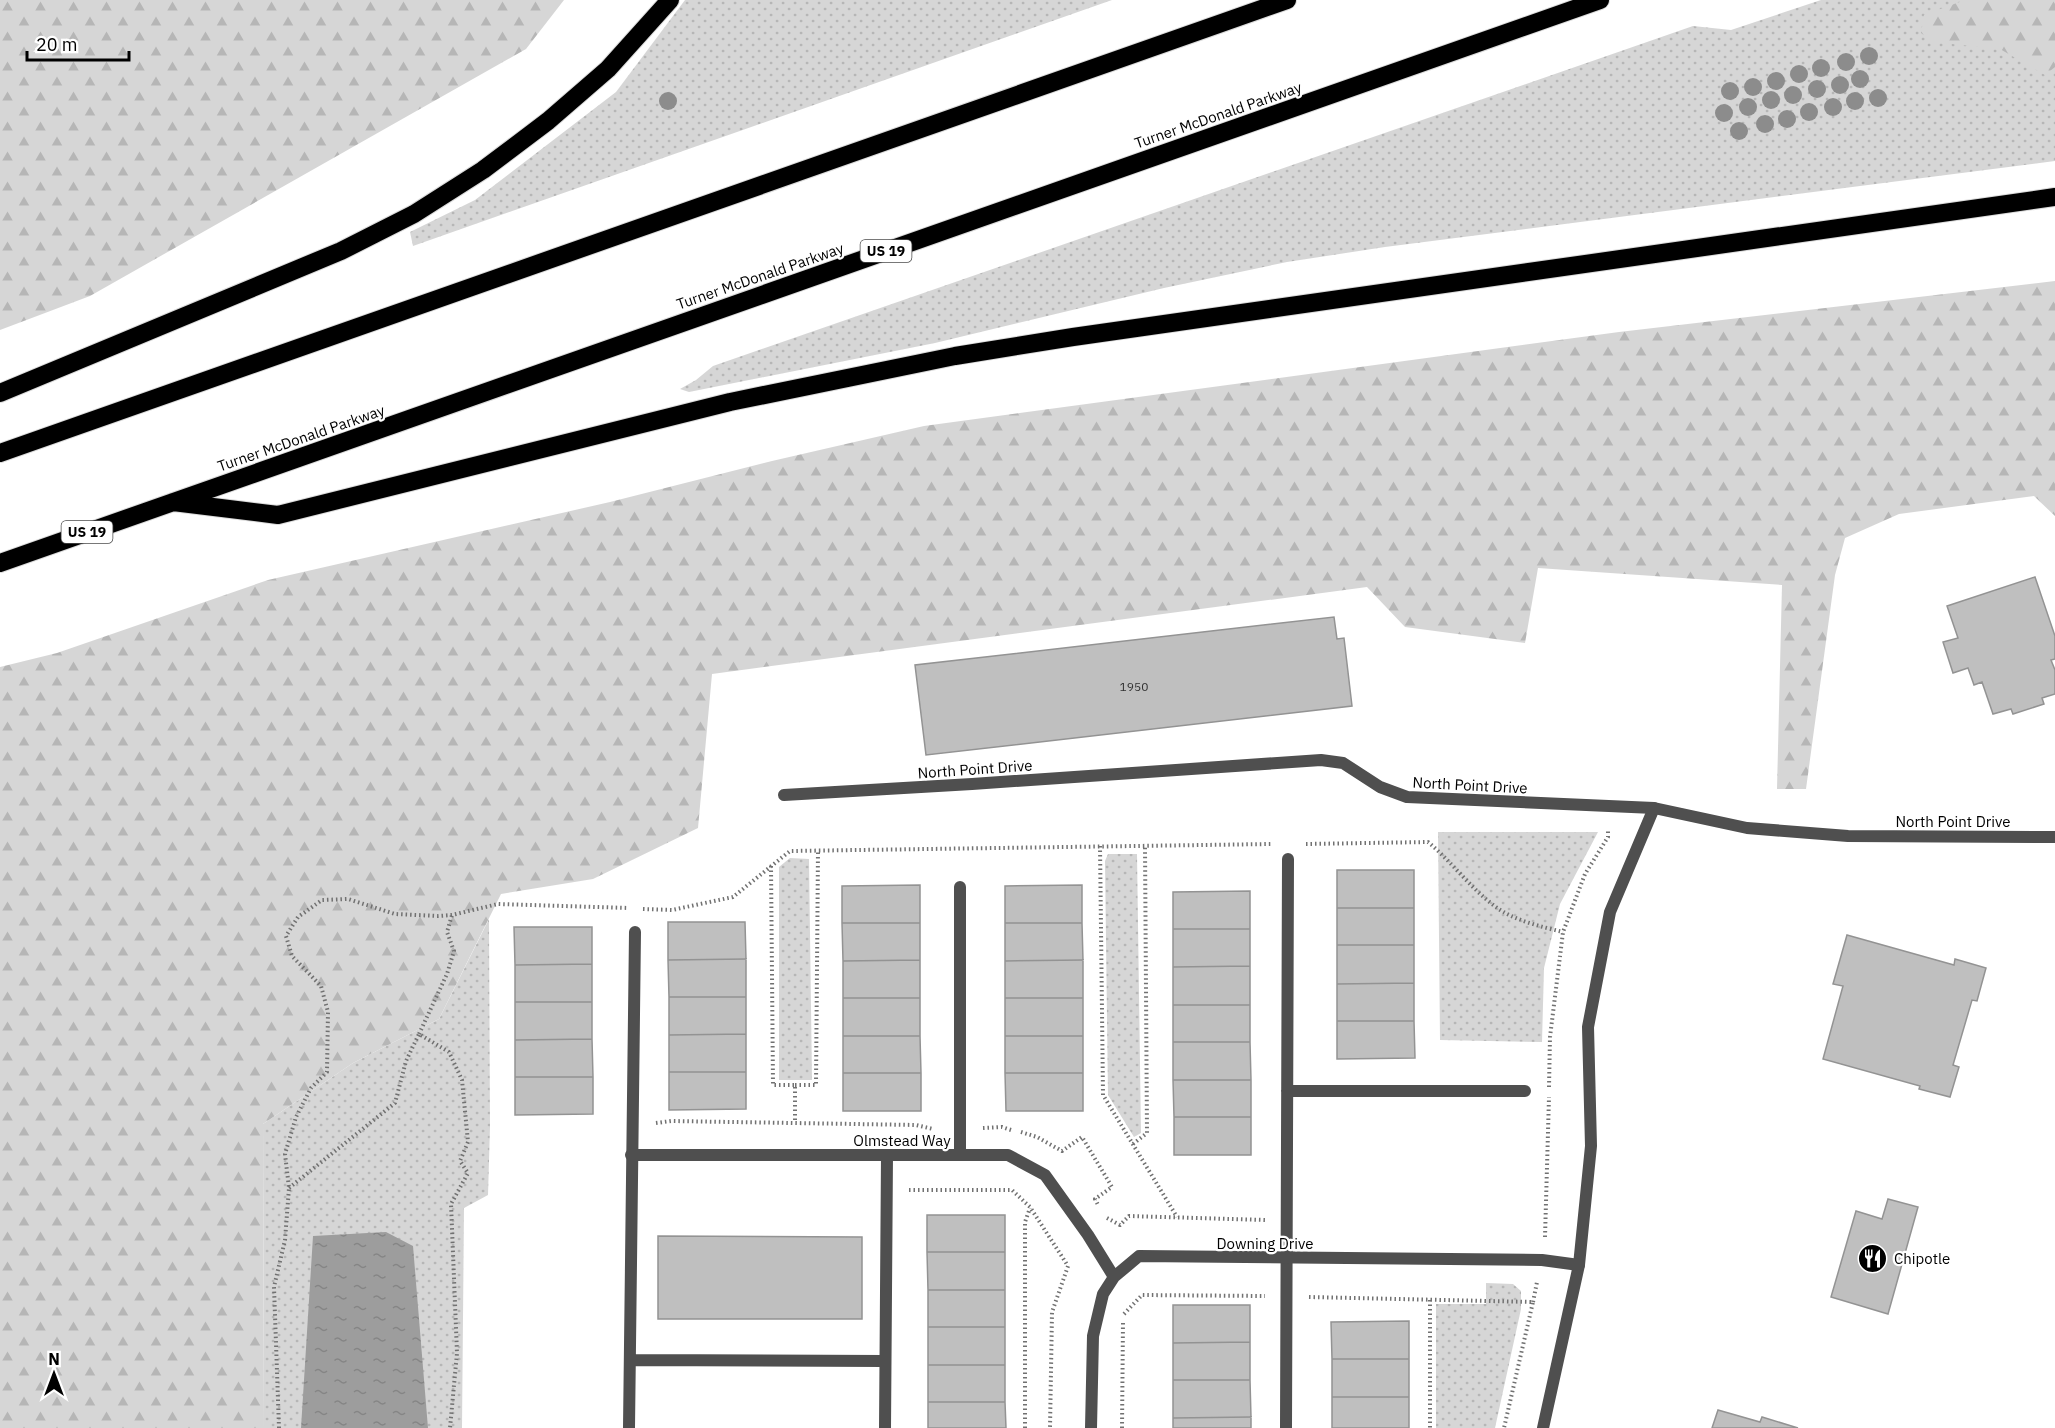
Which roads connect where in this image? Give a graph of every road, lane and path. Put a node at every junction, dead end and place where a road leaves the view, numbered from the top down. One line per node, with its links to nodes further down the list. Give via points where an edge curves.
1 (670, 0): 5 (highway, via 608,69 548,121 483,170 414,214 341,250)
2 (1287, 0): 6 (highway)
3 (1600, 0): 7 (highway, Turner McDonald Parkway / US 19)
4 (2052, 198): 7 (highway, via 955,356 730,402 278,515)
5 (0, 393)
6 (0, 453)
7 (173, 502): 8 (highway, Turner McDonald Parkway / US 19)
8 (0, 563)
9 (784, 795): 10 (street, North Point Drive, via 1322,760 1343,763 1380,787 1407,797)
10 (1608, 806): 11 (street, North Point Drive); 23 (path, via 1608,837 1585,874)
11 (1654, 808): 12 (street, North Point Drive, via 1747,828 1837,835); 39 (street, via 1610,912 1588,1027 1591,1146)
12 (2055, 837)
13 (1275, 844): 16 (path)
14 (1298, 844): 23 (path, via 1428,842 1498,908 1538,926)
15 (1100, 846): 16 (path); 17 (path); 29 (path, via 1103,1095)
16 (1145, 846): 29 (path, via 1147,1133)
17 (818, 850): 19 (path, via 790,851); 25 (path, via 816,1085)
18 (1288, 859): 26 (street)
19 (771, 866): 21 (path, via 733,897 672,910 498,904); 25 (path, via 773,1085)
20 (960, 887): 32 (street)
21 (452, 915): 24 (path, via 447,932 454,951); 33 (path, via 395,914 348,899 322,900 298,917 286,936 292,956 321,986 328,1012 327,1072 310,1088 296,1117 285,1154)
22 (634, 932): 30 (street)
23 (1563, 932): 38 (path, via 1550,1037)
24 (418, 1034): 33 (path, via 395,1103); 47 (path, via 449,1052 462,1080 468,1142 460,1161 468,1173 451,1204 457,1353)
25 (795, 1085): 28 (path)
26 (1287, 1090): 27 (street); 37 (street)
27 (1525, 1091)
28 (795, 1122)
29 (1133, 1144): 36 (path)
30 (631, 1155): 31 (street, Olmstead Way); 44 (street)
31 (887, 1155): 32 (street, Olmstead Way); 34 (street)
32 (960, 1155): 40 (street, Olmstead Way, via 1008,1155 1045,1175)
33 (289, 1188): 46 (path, via 285,1240 274,1287)
34 (886, 1191): 35 (path, via 1012,1190); 45 (street)
35 (1030, 1207): 50 (path, via 1025,1222); 51 (path, via 1068,1266 1052,1312)
36 (1178, 1217)
37 (1286, 1257): 38 (street, Downing Drive); 40 (street, Downing Drive, via 1139,1256); 41 (street)
38 (1542, 1260): 39 (street, Downing Drive); 43 (path)
39 (1579, 1265): 57 (street)
40 (1114, 1277): 52 (street, Downing Drive, via 1103,1294 1093,1336)
41 (1286, 1297): 42 (path); 53 (path, via 1142,1295 1124,1314); 54 (street)
42 (1430, 1300): 43 (path); 55 (path)
43 (1533, 1302): 56 (path)
44 (630, 1360): 45 (street); 48 (street)
45 (885, 1361): 49 (street)
46 (279, 1428)
47 (450, 1428)
48 (629, 1428)
49 (885, 1428)
50 (1025, 1428)
51 (1050, 1428)
52 (1091, 1428)
53 (1122, 1428)
54 (1286, 1428)
55 (1430, 1428)
56 (1504, 1428)
57 (1543, 1428)

